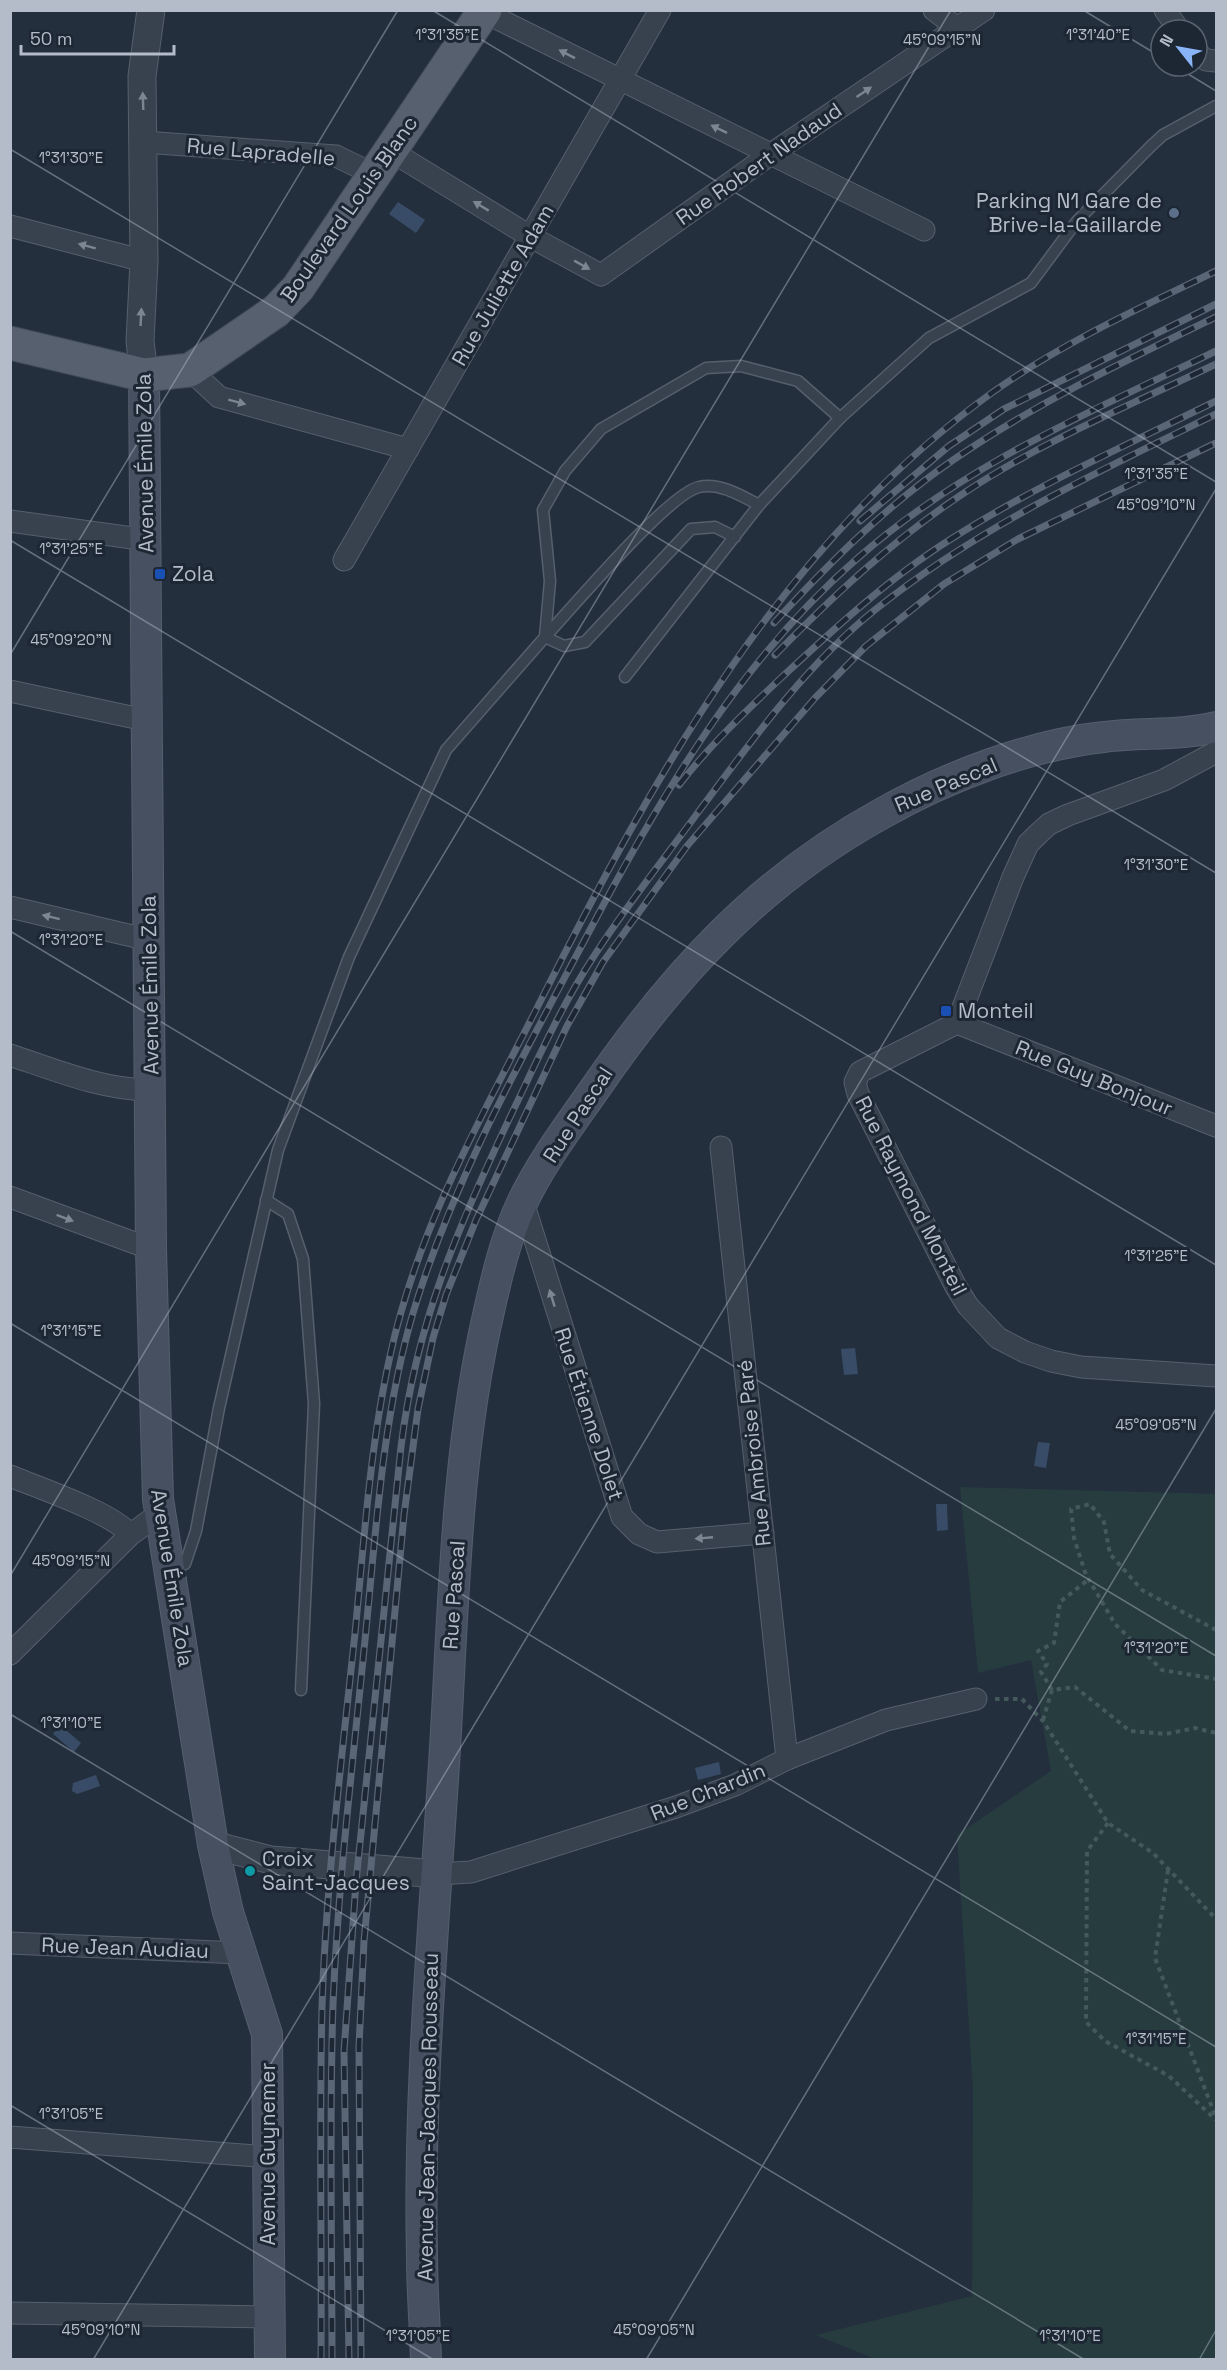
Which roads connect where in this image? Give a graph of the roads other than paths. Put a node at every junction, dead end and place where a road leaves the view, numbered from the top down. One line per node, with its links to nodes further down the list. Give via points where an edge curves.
1 (151, 10): 9 (street, Avenue Émile Zola, one-way to 1, via 142,76)
2 (660, 10): 7 (street, Rue Juliette Adam)
3 (934, 10): 6 (street)
4 (984, 10): 6 (street, Rue Robert Nadaud)
5 (484, 11): 7 (street, one-way to 5); 11 (main road, Boulevard Louis Blanc)
6 (957, 28): 10 (street, Rue Robert Nadaud, one-way to 6)
7 (620, 80): 10 (street, one-way to 7); 14 (street, Rue Juliette Adam)
8 (1216, 106): 19 (lane, via 1163,135 1151,146 1077,221 1031,283 929,338)
9 (144, 142): 11 (street, Rue Lapradelle); 15 (street, Avenue Émile Zola)
10 (771, 154): 13 (street); 14 (street, Rue Robert Nadaud, one-way to 10, via 601,275)
11 (383, 163): 14 (street, Rue Lapradelle, one-way to 11); 17 (main road, Boulevard Louis Blanc, via 298,288 276,311)
12 (10, 226): 15 (street, one-way to 12)
13 (924, 230)
14 (531, 237): 20 (street, Rue Juliette Adam)
15 (144, 261): 18 (street, Avenue Émile Zola, one-way to 15, via 140,341)
16 (10, 343): 18 (main road, Boulevard Louis Blanc)
17 (190, 370): 18 (main road, Boulevard Louis Blanc); 20 (street, one-way to 20, via 219,397)
18 (144, 375): 24 (main road, Avenue Émile Zola)
19 (840, 418): 21 (lane); 26 (lane, via 798,381 741,366 706,368 601,429 565,471 543,510 550,581)
20 (408, 449): 25 (street, Rue Juliette Adam)
21 (759, 505): 23 (lane); 26 (lane, via 728,489 699,487 663,510)
22 (10, 521): 24 (street)
23 (735, 537): 26 (lane, via 716,527 691,529 585,642 564,646); 27 (lane)
24 (147, 540): 29 (main road, Avenue Émile Zola)
25 (344, 560)
26 (545, 637): 42 (lane, via 446,750 349,957 278,1150)
27 (626, 677)
28 (10, 691): 29 (street)
29 (145, 720): 35 (main road, Avenue Émile Zola)
30 (1216, 727): 43 (main road, Rue Pascal, via 1196,732 1107,736 1026,753 911,798 816,854 726,926 669,988 575,1116)
31 (1216, 752): 33 (street)
32 (1216, 766): 33 (street, via 1178,780)
33 (1164, 780): 36 (street, via 1049,824 1028,844)
34 (10, 907): 35 (street, one-way to 34)
35 (149, 940): 38 (main road, Avenue Émile Zola)
36 (957, 1023): 39 (street, Rue Guy Bonjour); 45 (street, Rue Raymond Monteil, via 860,1072 855,1082 863,1105 968,1306 998,1338 1051,1362)
37 (10, 1055): 38 (street, via 77,1077)
38 (151, 1090): 44 (main road, Avenue Émile Zola)
39 (1216, 1126)
40 (721, 1147): 48 (street, Rue Ambroise Paré)
41 (10, 1197): 44 (street, one-way to 44)
42 (266, 1200): 50 (lane, via 196,1531 185,1564); 52 (lane, via 288,1214 303,1259 313,1393)
43 (523, 1202): 48 (street, Rue Étienne Dolet, one-way to 43, via 657,1542 639,1534 622,1516); 56 (main road, Rue Pascal, via 495,1281 472,1391 452,1619)
44 (151, 1249): 47 (main road, Avenue Émile Zola)
45 (1216, 1376)
46 (10, 1476): 49 (street, via 107,1517 125,1527)
47 (159, 1514): 49 (street); 50 (main road, Avenue Émile Zola)
48 (763, 1533): 54 (street, Rue Ambroise Paré)
49 (130, 1535): 51 (street)
50 (169, 1568): 55 (main road, Avenue Émile Zola)
51 (10, 1654)
52 (301, 1690)
53 (976, 1699): 54 (street, Rue Chardin, via 886,1720)
54 (787, 1759): 56 (street, Rue Chardin, via 735,1785 676,1807 471,1872)
55 (213, 1845): 56 (street, via 271,1860); 58 (main road, Avenue Émile Zola)
56 (437, 1874): 64 (main road, Avenue Jean-Jacques Rousseau, via 422,2156)
57 (10, 1943): 58 (street, Rue Jean Audiau)
58 (240, 1953): 60 (main road, Avenue Guynemer, via 267,2034)
59 (10, 2138): 60 (street)
60 (269, 2157): 62 (main road, Avenue Guynemer)
61 (10, 2313): 62 (street)
62 (270, 2316): 63 (main road, Avenue Guynemer)
63 (270, 2360)
64 (426, 2360)

